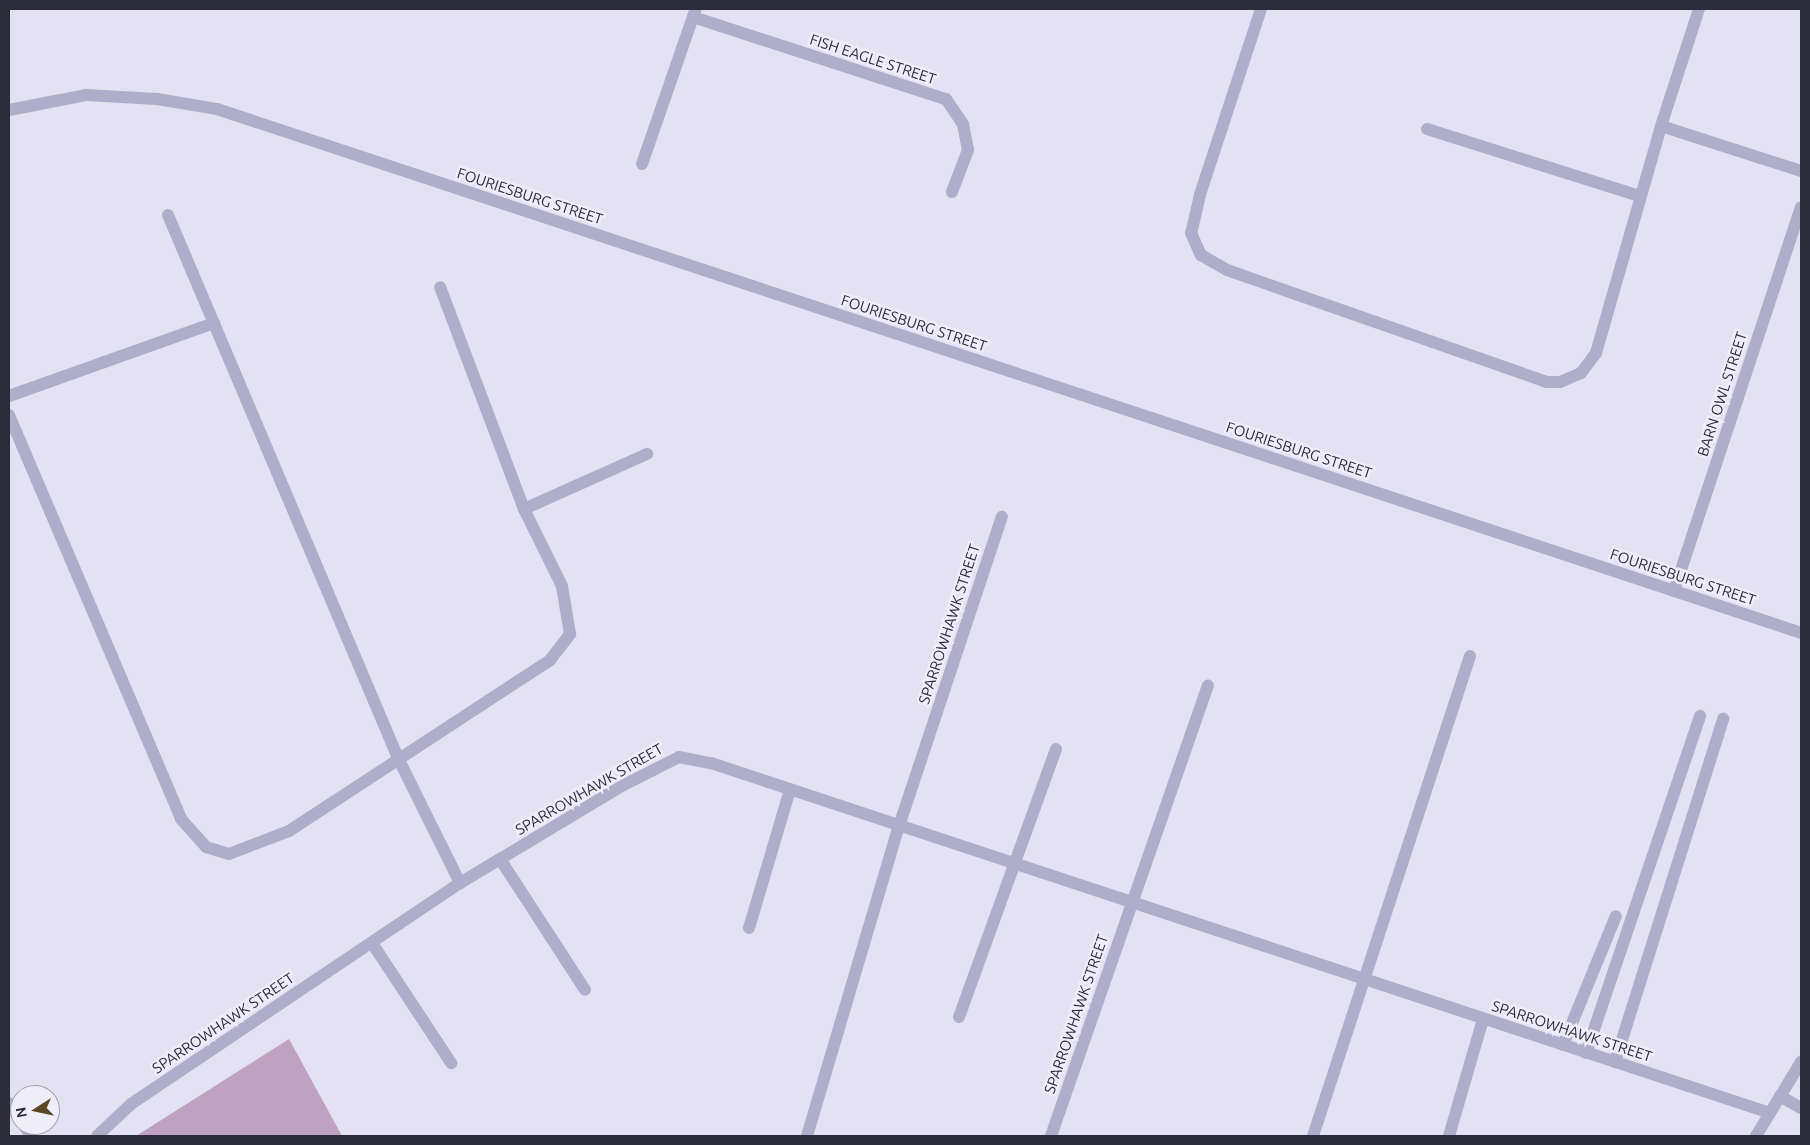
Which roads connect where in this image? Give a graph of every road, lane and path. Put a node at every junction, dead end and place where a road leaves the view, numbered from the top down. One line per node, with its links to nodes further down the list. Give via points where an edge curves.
1 (1261, 9): 10 (street, via 1195,214 1194,246 1214,264 1537,378 1560,382 1581,373 1596,354)
2 (1699, 9): 5 (street)
3 (694, 13): 7 (street, FISH EAGLE STREET); 9 (street, FISH EAGLE STREET, via 946,100 963,124 968,150)
4 (9, 110): 20 (street, FOURIESBURG STREET, via 86,95 157,99 217,109)
5 (1661, 126): 8 (street); 10 (street)
6 (1427, 129): 10 (street)
7 (642, 164)
8 (1801, 171)
9 (952, 192)
10 (1639, 196)
11 (1801, 208): 20 (street, BARN OWL STREET)
12 (168, 215): 14 (street)
13 (440, 287): 18 (street)
14 (214, 323): 15 (street); 27 (street)
15 (9, 396)
16 (9, 415): 27 (street, via 168,792 194,838 217,853 248,848 289,831)
17 (647, 454): 18 (street)
18 (524, 508): 27 (street, via 567,599 571,624 566,644 550,660)
19 (1002, 517): 29 (street, SPARROWHAWK STREET)
20 (1674, 591): 21 (street, FOURIESBURG STREET)
21 (1801, 633)
22 (1470, 656): 37 (street)
23 (1208, 686): 33 (street, SPARROWHAWK STREET)
24 (1700, 716): 42 (street)
25 (1723, 720): 43 (street)
26 (1056, 749): 31 (street)
27 (398, 758): 32 (street)
28 (790, 790): 29 (street, SPARROWHAWK STREET); 30 (street, SPARROWHAWK STREET, via 679,757 618,788); 35 (street)
29 (900, 826): 31 (street, SPARROWHAWK STREET); 50 (street, SPARROWHAWK STREET)
30 (500, 859): 32 (street, SPARROWHAWK STREET); 38 (street)
31 (1011, 863): 33 (street, SPARROWHAWK STREET); 39 (street)
32 (460, 883): 36 (street, SPARROWHAWK STREET)
33 (1132, 903): 37 (street, SPARROWHAWK STREET); 51 (street, SPARROWHAWK STREET)
34 (1616, 916): 41 (street)
35 (749, 928)
36 (372, 943): 45 (street); 49 (street, SPARROWHAWK STREET, via 131,1104)
37 (1363, 979): 40 (street, SPARROWHAWK STREET); 52 (street)
38 (585, 990)
39 (958, 1017)
40 (1483, 1019): 41 (street, SPARROWHAWK STREET); 53 (street)
41 (1564, 1045): 42 (street, SPARROWHAWK STREET)
42 (1586, 1053): 43 (street, SPARROWHAWK STREET)
43 (1615, 1062): 48 (street, SPARROWHAWK STREET)
44 (1801, 1062): 46 (street)
45 (451, 1063)
46 (1780, 1096): 47 (street); 48 (street)
47 (1801, 1108)
48 (1770, 1113): 54 (street)
49 (97, 1136)
50 (807, 1136)
51 (1051, 1136)
52 (1313, 1136)
53 (1449, 1136)
54 (1756, 1136)

